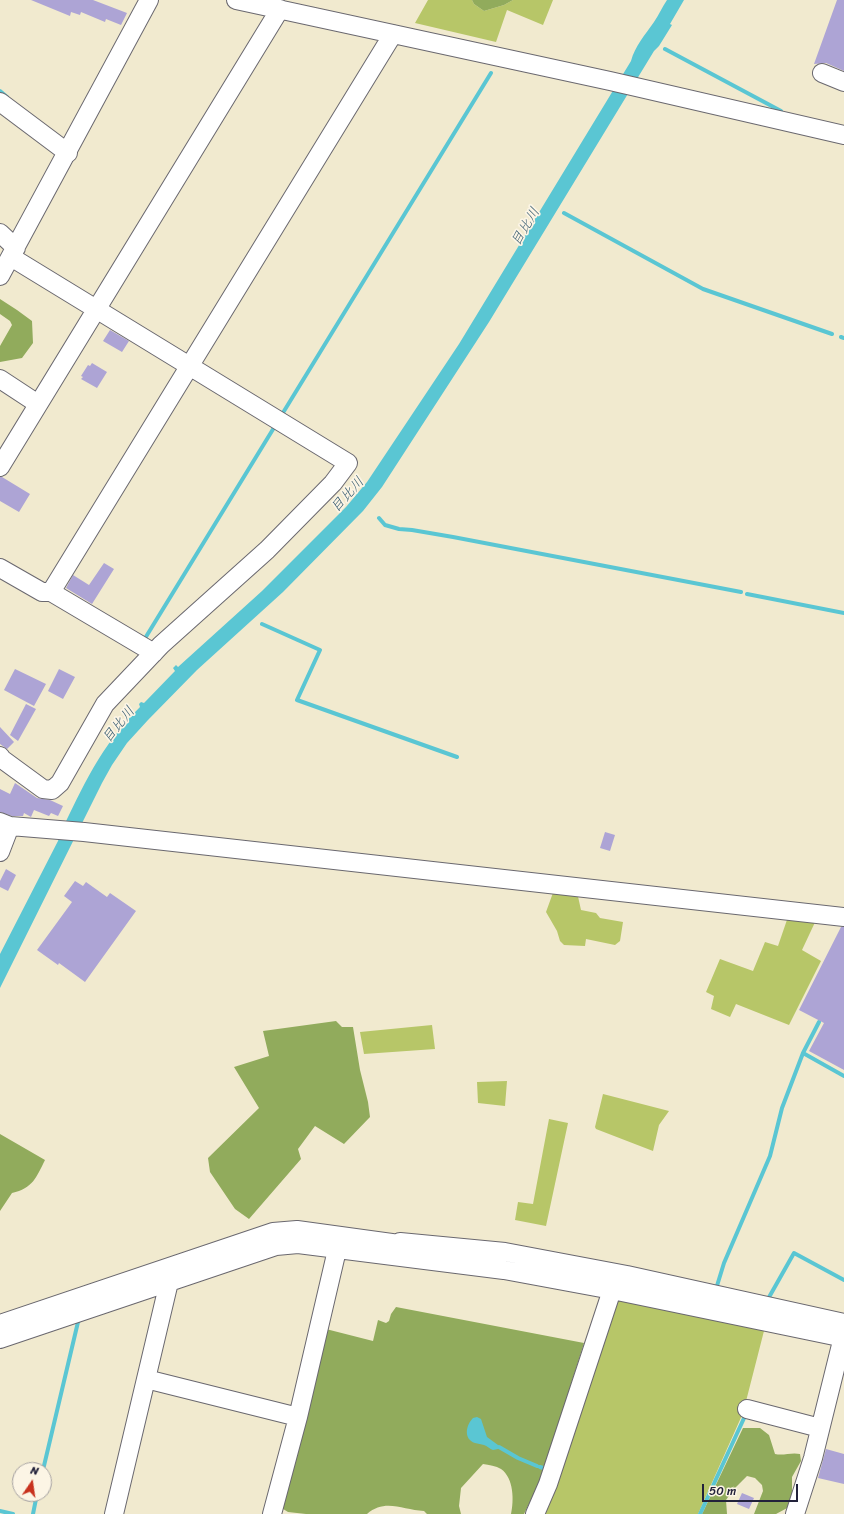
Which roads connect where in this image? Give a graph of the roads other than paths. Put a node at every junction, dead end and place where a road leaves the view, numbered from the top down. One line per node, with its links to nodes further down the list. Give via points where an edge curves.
1 (149, 0): 9 (street)
2 (236, 0): 3 (street)
3 (280, 9): 4 (street); 13 (street)
4 (393, 34): 8 (street); 14 (street)
5 (822, 73): 6 (street)
6 (844, 82)
7 (0, 102): 9 (street)
8 (844, 135)
9 (68, 153): 11 (street)
10 (0, 233): 11 (street)
11 (13, 252): 12 (street); 13 (street)
12 (0, 276)
13 (96, 309): 14 (street); 16 (street)
14 (190, 366): 19 (street); 20 (street, via 348,464 333,483 267,550)
15 (0, 379): 16 (street)
16 (38, 404): 17 (street)
17 (0, 467)
18 (0, 568): 19 (street, via 42,592)
19 (51, 592): 20 (street)
20 (154, 652): 21 (street, via 105,704 60,783 52,790 43,789)
21 (0, 756)
22 (5, 824): 23 (street); 24 (street)
23 (0, 852)
24 (844, 917)
25 (400, 1245): 26 (street); 28 (street, via 504,1270); 29 (street, via 298,1230 273,1232); 30 (street, via 505,1252 627,1275)
26 (337, 1250): 27 (street, via 298,1244 276,1246); 34 (street)
27 (169, 1282): 31 (street); 32 (street)
28 (612, 1290): 30 (street); 38 (street, via 548,1484)
29 (0, 1324)
30 (844, 1333): 35 (street)
31 (0, 1339)
32 (146, 1379): 34 (street); 36 (street)
33 (747, 1409): 35 (street)
34 (298, 1417): 37 (street)
35 (820, 1428): 39 (street)
36 (114, 1514)
37 (272, 1514)
38 (535, 1514)
39 (795, 1514)

